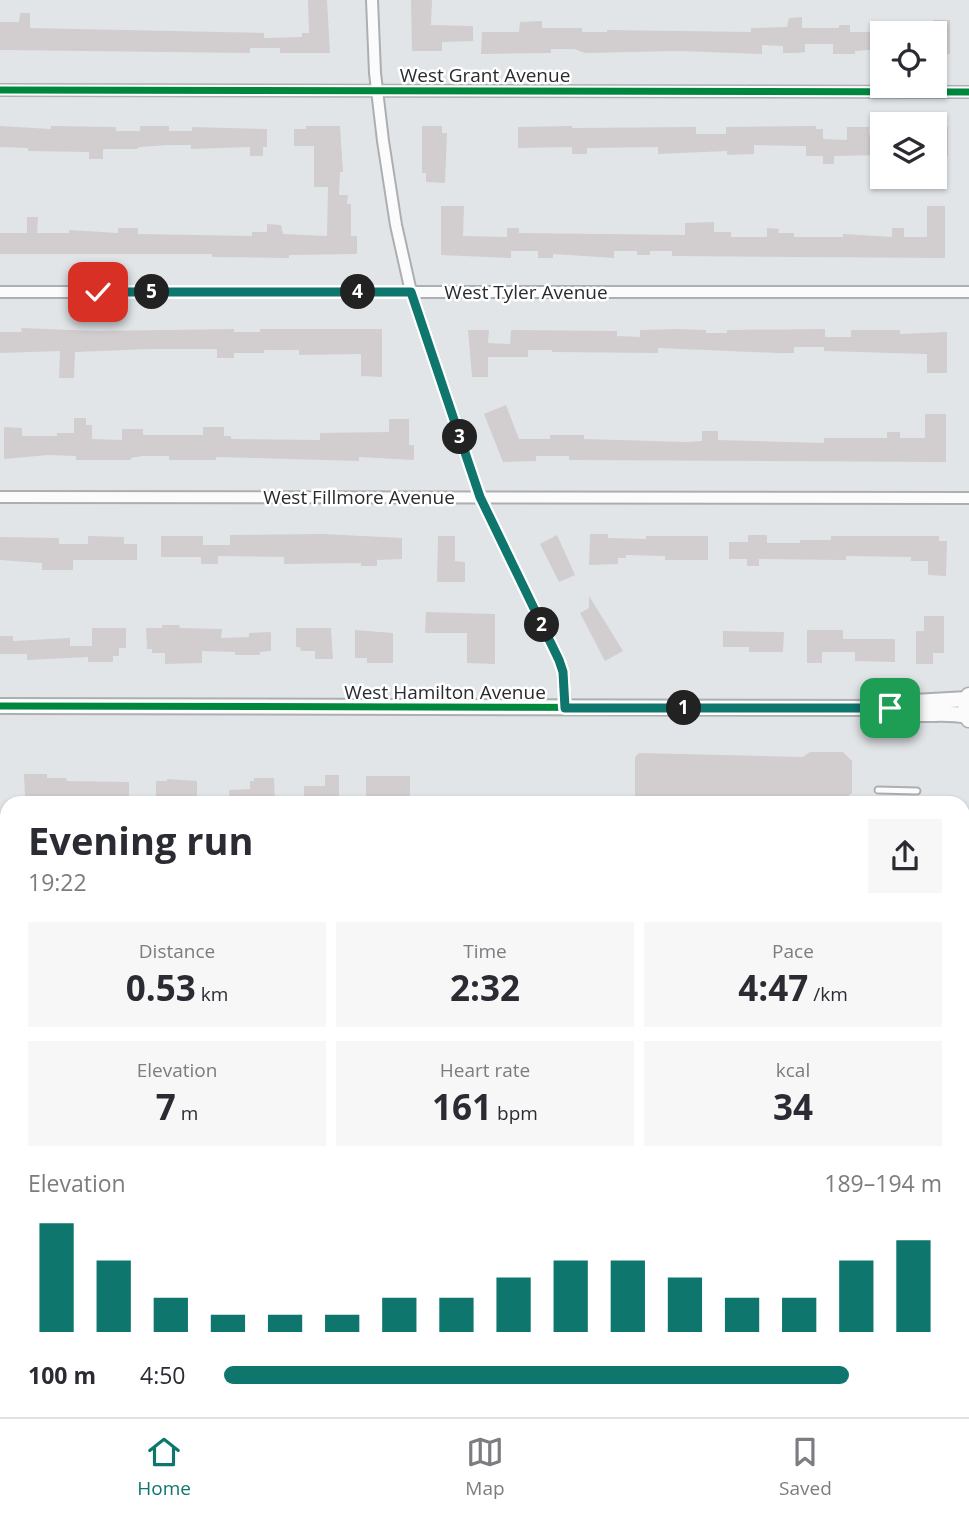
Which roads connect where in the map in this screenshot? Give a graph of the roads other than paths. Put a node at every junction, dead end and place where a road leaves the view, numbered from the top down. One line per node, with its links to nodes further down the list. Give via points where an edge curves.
1 (372, 0): 3 (street)
2 (0, 90): 3 (street, West Grant Avenue)
3 (377, 90): 4 (street, West Grant Avenue); 6 (street, via 396,225)
4 (969, 92)
5 (0, 292): 6 (street, West Tyler Avenue)
6 (411, 292): 7 (street, West Tyler Avenue); 9 (street)
7 (969, 292)
8 (0, 497): 9 (street, West Fillmore Avenue)
9 (480, 497): 10 (street, West Fillmore Avenue); 13 (street, via 559,660)
10 (969, 498)
11 (968, 698): 14 (street, West Hamilton Avenue); 15 (main road)
12 (0, 706): 13 (street, West Hamilton Avenue)
13 (565, 708): 14 (street, West Hamilton Avenue)
14 (890, 708): 15 (street, West Hamilton Avenue, via 911,716 957,714)
15 (968, 718)
16 (878, 790): 17 (lane)
17 (917, 791)

